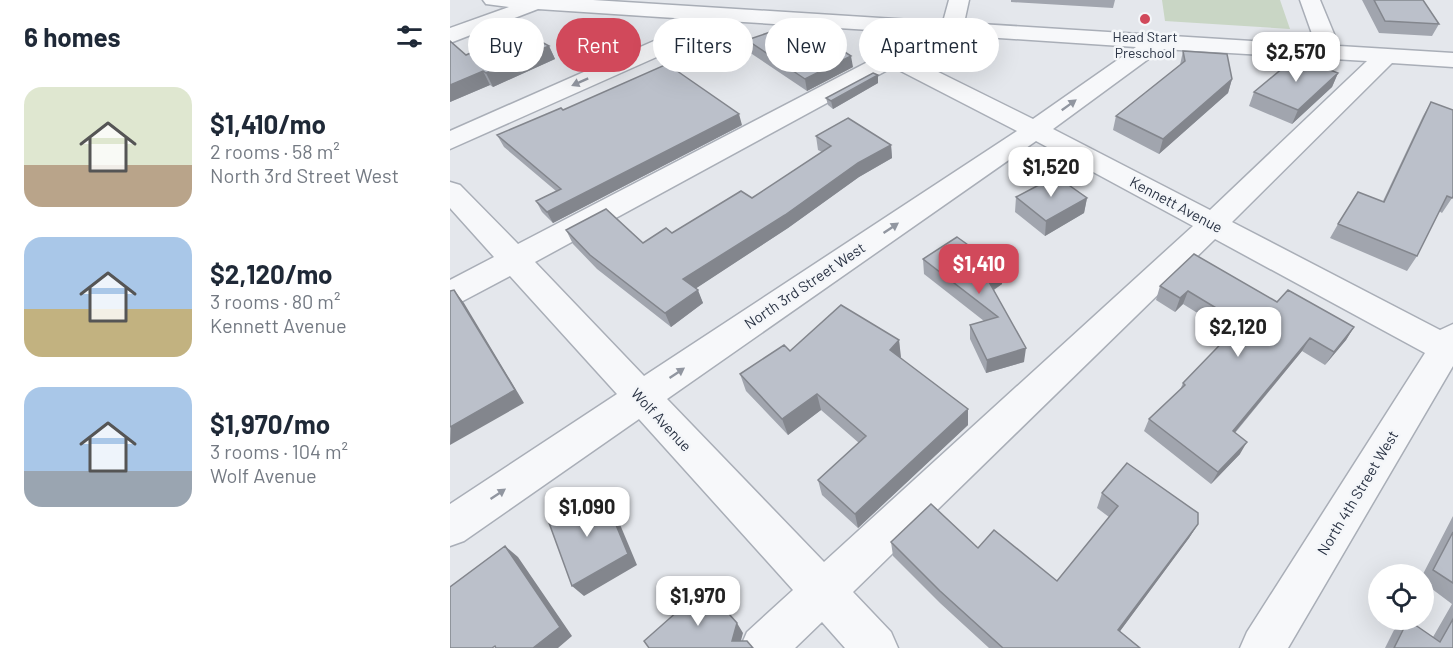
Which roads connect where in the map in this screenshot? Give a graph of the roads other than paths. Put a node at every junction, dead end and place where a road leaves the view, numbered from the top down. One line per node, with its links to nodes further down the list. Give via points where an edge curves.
1 (493, 0): 4 (street)
2 (959, 0): 8 (street)
3 (1310, 0): 13 (street)
4 (539, 3): 5 (street); 11 (street)
5 (606, 4): 7 (street)
6 (775, 9): 7 (street); 9 (street)
7 (703, 15): 19 (street, one-way to 19, via 680,38)
8 (955, 18)
9 (859, 21)
10 (999, 32): 12 (street)
11 (450, 36)
12 (1157, 42): 13 (street); 18 (street, North 3rd Street West, one-way to 12)
13 (1330, 51): 14 (street)
14 (1387, 55): 15 (street); 21 (street)
15 (1453, 60)
16 (866, 72): 22 (street)
17 (923, 72): 18 (street, Kennett Avenue)
18 (1035, 130): 21 (street, Kennett Avenue); 25 (street, North 3rd Street West, one-way to 18)
19 (450, 141)
20 (450, 191): 22 (street, Wolf Avenue)
21 (1213, 224): 24 (street, Kennett Avenue); 27 (street)
22 (514, 260): 23 (street); 25 (street, Wolf Avenue)
23 (450, 294)
24 (1451, 346): 30 (street, North 4th Street West)
25 (640, 398): 26 (street, North 3rd Street West, one-way to 25); 27 (street, Wolf Avenue)
26 (450, 527)
27 (822, 592): 28 (street); 29 (street, Wolf Avenue)
28 (763, 648)
29 (875, 648)
30 (1263, 648)

